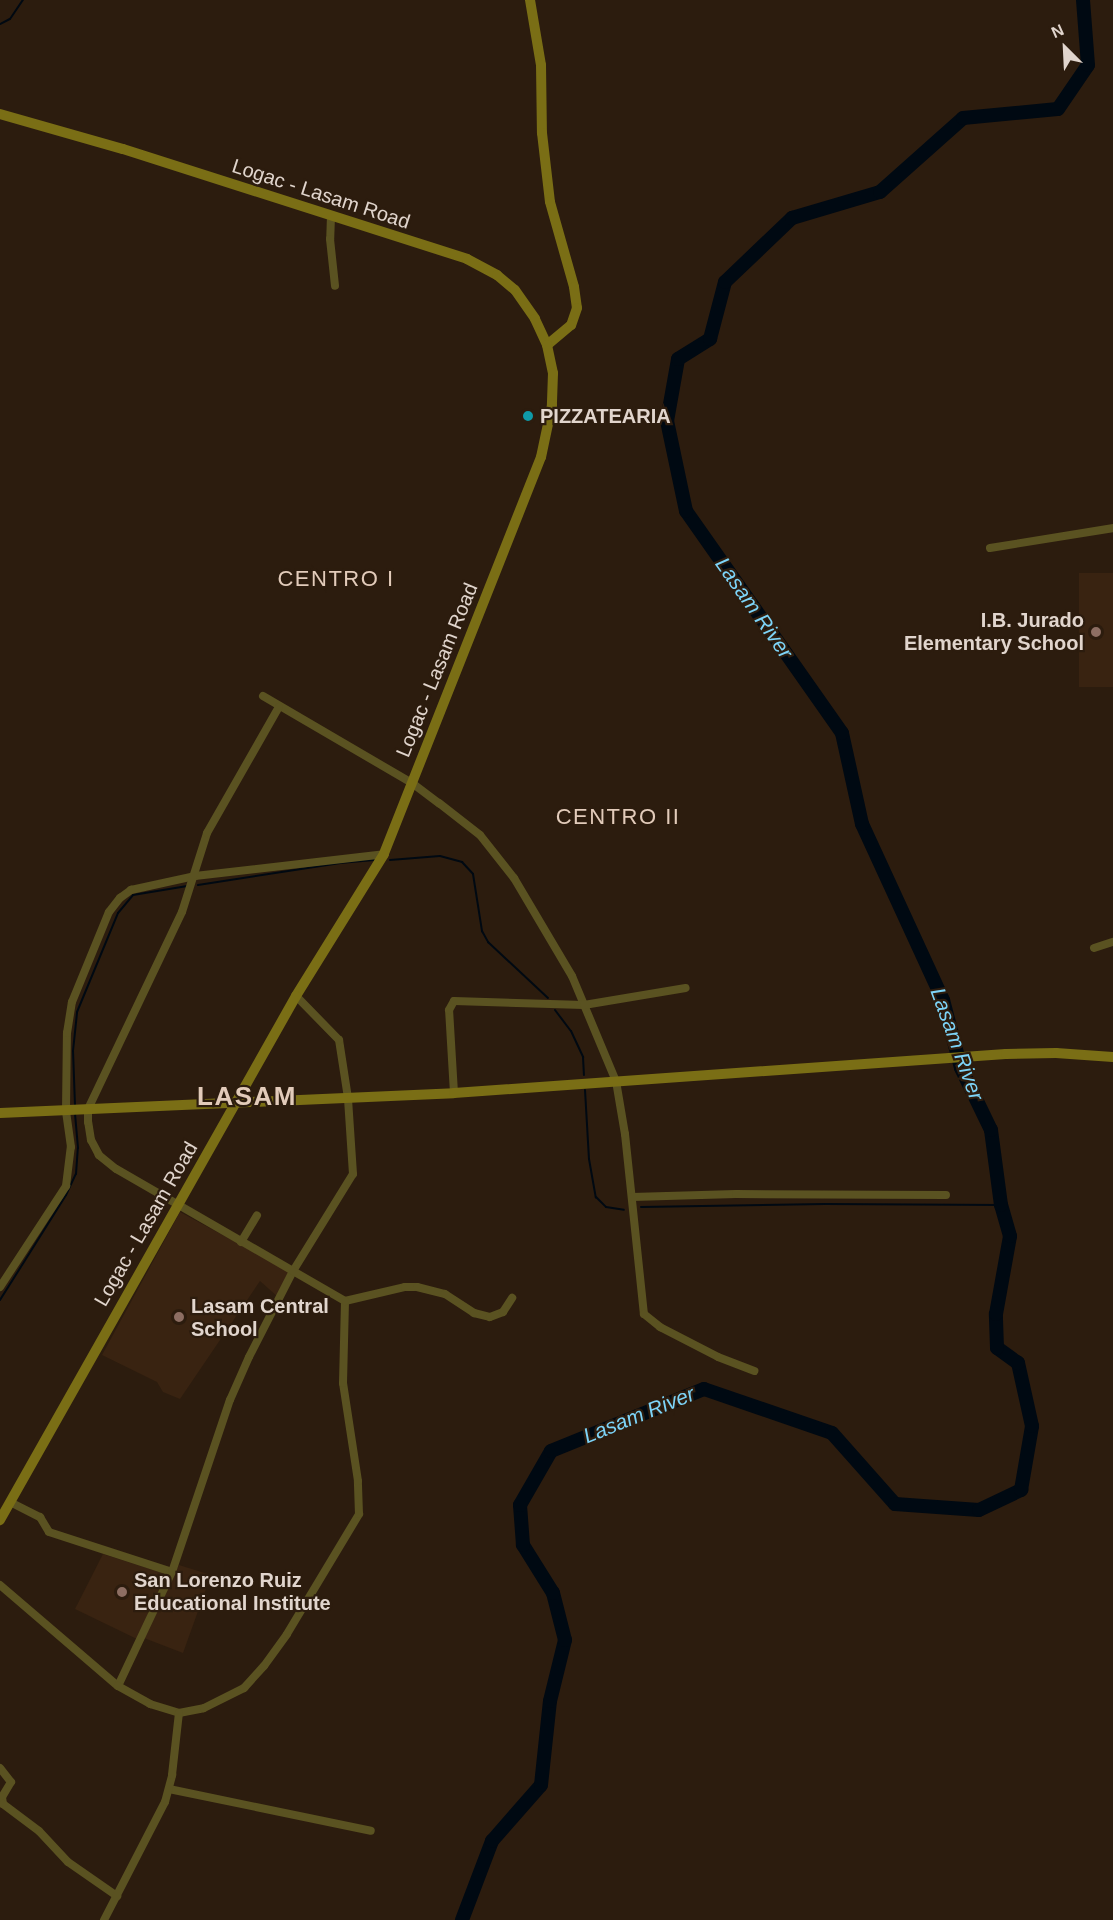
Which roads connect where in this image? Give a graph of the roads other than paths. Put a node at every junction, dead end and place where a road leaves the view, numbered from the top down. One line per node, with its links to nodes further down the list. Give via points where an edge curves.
1 (530, 0): 5 (main road, via 541,64 542,133 550,202 577,308 571,325)
2 (0, 114): 3 (main road, Logac - Lasam Road)
3 (331, 216): 4 (street); 5 (main road, Logac - Lasam Road, via 467,259 497,275 515,290)
4 (335, 286)
5 (547, 345): 10 (main road, Logac - Lasam Road, via 553,373 552,405 541,457)
6 (1113, 528): 7 (street)
7 (990, 548)
8 (262, 696): 9 (street)
9 (279, 707): 10 (street); 12 (street, via 207,833)
10 (412, 783): 11 (main road, Logac - Lasam Road); 17 (street, via 480,835 514,878)
11 (384, 854): 12 (street); 16 (main road, Logac - Lasam Road)
12 (195, 876): 23 (street, via 182,912); 24 (street, via 131,890 110,912 72,1002 67,1033)
13 (1113, 942): 14 (street)
14 (1094, 948)
15 (686, 988): 17 (street)
16 (296, 996): 21 (street, via 339,1040); 22 (main road, Logac - Lasam Road)
17 (584, 1005): 19 (street); 20 (street, via 454,1001 449,1010)
18 (1113, 1057): 19 (main road, via 1006,1054)
19 (616, 1081): 20 (main road); 27 (street)
20 (454, 1093): 21 (main road)
21 (348, 1098): 22 (main road); 31 (street, via 353,1174)
22 (237, 1102): 23 (main road); 28 (main road, Logac - Lasam Road)
23 (88, 1109): 24 (main road); 28 (street, via 91,1140 99,1155)
24 (66, 1110): 25 (main road); 32 (street, via 71,1147 66,1186)
25 (0, 1113)
26 (946, 1195): 27 (street)
27 (632, 1197): 35 (street, via 644,1314 660,1327)
28 (176, 1205): 30 (street); 36 (main road, Logac - Lasam Road)
29 (257, 1215): 30 (street)
30 (241, 1242): 31 (street)
31 (293, 1271): 34 (street); 38 (street, via 230,1400)
32 (0, 1287)
33 (512, 1298): 34 (street, via 503,1312 490,1317 474,1313 445,1294 417,1287)
34 (345, 1301): 41 (street, via 342,1383 358,1481 359,1514 264,1666 243,1688 223,1701)
35 (754, 1371)
36 (10, 1502): 37 (main road, Logac - Lasam Road); 38 (street, via 40,1517 50,1532)
37 (0, 1520)
38 (172, 1572): 40 (street)
39 (0, 1585): 40 (street)
40 (118, 1686): 41 (street, via 150,1704)
41 (178, 1713): 43 (street)
42 (0, 1768): 45 (street, via 11,1782 2,1797 3,1804 39,1831 68,1862)
43 (169, 1789): 44 (street); 45 (street)
44 (371, 1831)
45 (117, 1896): 46 (street)
46 (104, 1920)

